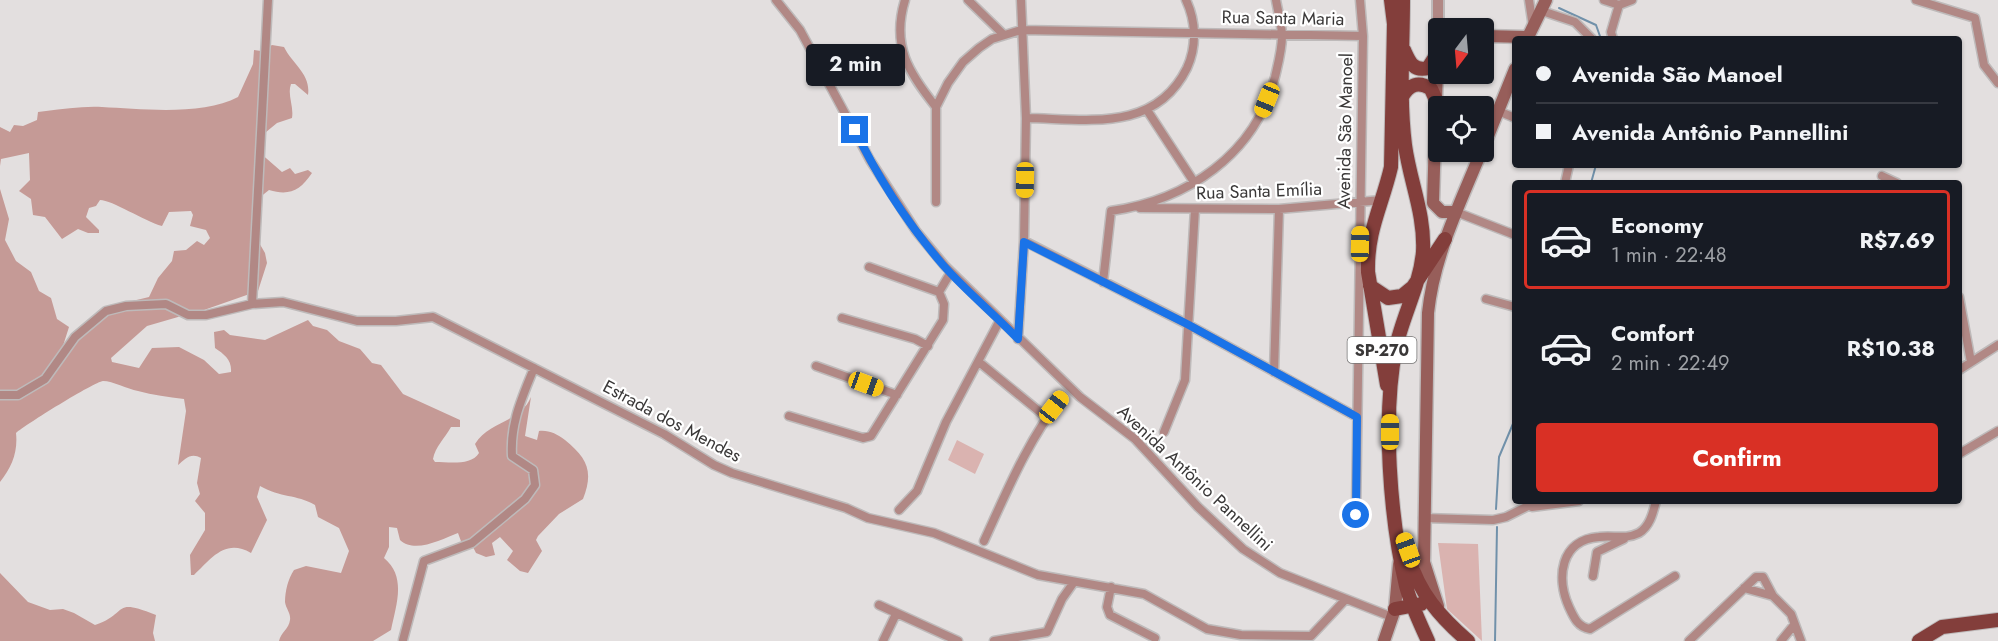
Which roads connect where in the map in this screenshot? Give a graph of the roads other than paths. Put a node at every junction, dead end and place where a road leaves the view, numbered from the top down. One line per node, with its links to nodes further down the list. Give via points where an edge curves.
1 (268, 0): 64 (street)
2 (777, 0): 58 (street, Avenida Antônio Pannellini, via 800,30 881,178 916,231)
3 (905, 0): 34 (street, via 902,55)
4 (968, 0): 21 (street)
5 (1021, 0): 19 (street)
6 (1186, 0): 20 (street)
7 (1276, 0): 23 (street)
8 (1360, 0): 24 (street, Avenida São Manoel)
9 (1391, 0): 32 (main road, SP-270)
10 (1403, 0): 28 (main road, SP-270)
11 (1438, 0): 18 (street)
12 (1529, 0): 22 (street)
13 (1604, 0): 17 (street)
14 (1632, 0): 17 (street)
15 (1916, 0): 31 (street, via 1975,18 1984,65)
16 (1544, 5): 22 (main road); 26 (street, via 1575,22)
17 (1619, 5): 27 (street)
18 (1438, 18)
19 (1021, 30): 20 (street, Rua Santa Maria); 21 (street, Rua Santa Maria); 38 (street)
20 (1194, 32): 23 (street, Rua Santa Maria); 35 (street, via 1191,55 1179,83 1159,104)
21 (1004, 35): 34 (street, Rua Santa Maria, via 992,39 963,62)
22 (1529, 35): 25 (main road)
23 (1282, 36): 24 (street, Rua Santa Maria); 44 (street, via 1272,87 1262,113 1243,144)
24 (1363, 36): 47 (street, Avenida São Manoel)
25 (1494, 36)
26 (1589, 36)
27 (1612, 36)
28 (1403, 49): 29 (main road, via 1413,66); 32 (main road, SP-270)
29 (1428, 68)
30 (1512, 76): 36 (main road)
31 (1998, 83)
32 (1397, 95): 33 (main road, via 1420,84 1431,89); 45 (main road, SP-270, via 1392,167); 59 (main road, SP-270, via 1422,218)
33 (1434, 96)
34 (936, 107): 46 (street, Rua Santa Maria)
35 (1147, 110): 38 (street, via 1108,119); 44 (street)
36 (1498, 111): 37 (street); 39 (main road)
37 (1512, 117)
38 (1026, 118): 56 (street)
39 (1494, 121)
40 (1433, 162): 51 (main road, via 1432,199 1438,210)
41 (1477, 162): 51 (main road)
42 (1882, 176): 43 (street)
43 (1891, 180)
44 (1194, 182): 48 (street)
45 (1382, 200): 47 (street, Rua Santa Emília); 53 (main road, SP-270)
46 (936, 202)
47 (1360, 203): 49 (street, Rua Santa Emília); 52 (street, Avenida São Manoel)
48 (1137, 208): 50 (street, Rua Santa Emília); 60 (street, via 1111,211)
49 (1279, 208): 50 (street, Rua Santa Emília); 78 (street)
50 (1195, 209): 69 (street)
51 (1456, 212): 54 (street); 55 (main road)
52 (1360, 213): 53 (street); 85 (street, Avenida São Manoel)
53 (1371, 231): 61 (main road, SP-270, via 1367,253)
54 (1512, 234)
55 (1444, 239): 59 (main road); 96 (main road, via 1428,313)
56 (1024, 242): 60 (street); 70 (street)
57 (869, 267): 62 (street)
58 (951, 272): 62 (street); 68 (street, Avenida Antônio Pannellini)
59 (1419, 279): 61 (main road, via 1408,292 1395,298 1381,296); 82 (main road, SP-270, via 1396,348)
60 (1103, 282): 69 (street)
61 (1370, 286): 82 (main road, SP-270)
62 (939, 292): 72 (street, via 944,304 943,320)
63 (1486, 299): 65 (street)
64 (252, 304): 76 (street, Estrada dos Mendes, via 283,302 357,321 433,316); 79 (street, Estrada dos Mendes, via 206,315 188,315 166,304 148,303 106,311 75,337 45,379 18,395)
65 (1512, 306)
66 (1962, 313): 74 (street)
67 (842, 318): 72 (street)
68 (1000, 320): 70 (street, Avenida Antônio Pannellini); 73 (street)
69 (1187, 324): 78 (street); 87 (street, via 1185,380)
70 (1018, 339): 108 (street, Avenida Antônio Pannellini, via 1080,397 1135,439 1243,549 1280,573)
71 (1998, 345): 74 (street)
72 (928, 346): 80 (street)
73 (979, 362): 84 (street); 93 (street, via 946,422 917,491)
74 (1971, 362): 77 (street)
75 (816, 366): 80 (street)
76 (534, 368): 102 (street, Estrada dos Mendes, via 732,473 868,518 934,533 1011,566); 119 (street, via 513,419 510,437 512,456 533,470 535,485 525,500 472,543 424,561)
77 (1962, 368)
78 (1274, 372): 85 (street)
79 (0, 395)
80 (897, 395): 83 (street, via 868,438)
81 (1062, 397): 84 (street)
82 (1390, 414): 95 (main road, SP-270)
83 (789, 416)
84 (1046, 417): 98 (street)
85 (1357, 417): 94 (street, Avenida São Manoel)
86 (1998, 431): 88 (street)
87 (1164, 432)
88 (1962, 452)
89 (1532, 504): 92 (street)
90 (1558, 504): 92 (street)
91 (1655, 504): 97 (street, via 1646,527)
92 (1523, 509): 96 (street, via 1493,520)
93 (900, 510)
94 (1356, 515)
95 (1396, 518): 99 (main road, SP-270); 113 (main road, via 1418,583)
96 (1423, 518): 113 (main road, via 1424,562)
97 (1624, 538): 100 (street, via 1597,552); 101 (street, via 1589,538 1566,556 1562,579 1567,602 1580,625 1594,628)
98 (984, 541)
99 (1400, 551): 110 (main road, SP-270); 111 (main road)
100 (1593, 576)
101 (1675, 576)
102 (1061, 580): 103 (street, Estrada dos Mendes); 107 (street)
103 (1074, 582): 104 (street, Estrada dos Mendes); 107 (street)
104 (1111, 587): 116 (street, via 1107,607 1110,615); 117 (street, Estrada dos Mendes, via 1144,594 1207,630)
105 (1744, 588): 106 (street); 106 (street, via 1750,580 1763,577); 126 (street)
106 (1773, 596): 115 (street, via 1791,614)
107 (1062, 599): 122 (street, via 1047,632)
108 (1345, 600): 111 (street, Avenida Antônio Pannellini); 117 (street, Estrada dos Mendes)
109 (879, 605): 112 (street)
110 (1412, 605): 111 (main road); 113 (main road, via 1431,607); 124 (main road, SP-270)
111 (1394, 613): 123 (main road)
112 (896, 614): 120 (street); 121 (street)
113 (1443, 618): 125 (main road)
114 (1998, 620): 118 (main road, via 1942,627)
115 (1794, 625): 127 (street); 128 (street)
116 (1155, 638)
117 (1311, 638)
118 (1922, 639): 129 (main road)
119 (403, 640)
120 (883, 641)
121 (958, 641)
122 (994, 641)
123 (1384, 641)
124 (1428, 641)
125 (1467, 641)
126 (1689, 641)
127 (1781, 641)
128 (1801, 641)
129 (1907, 641)

